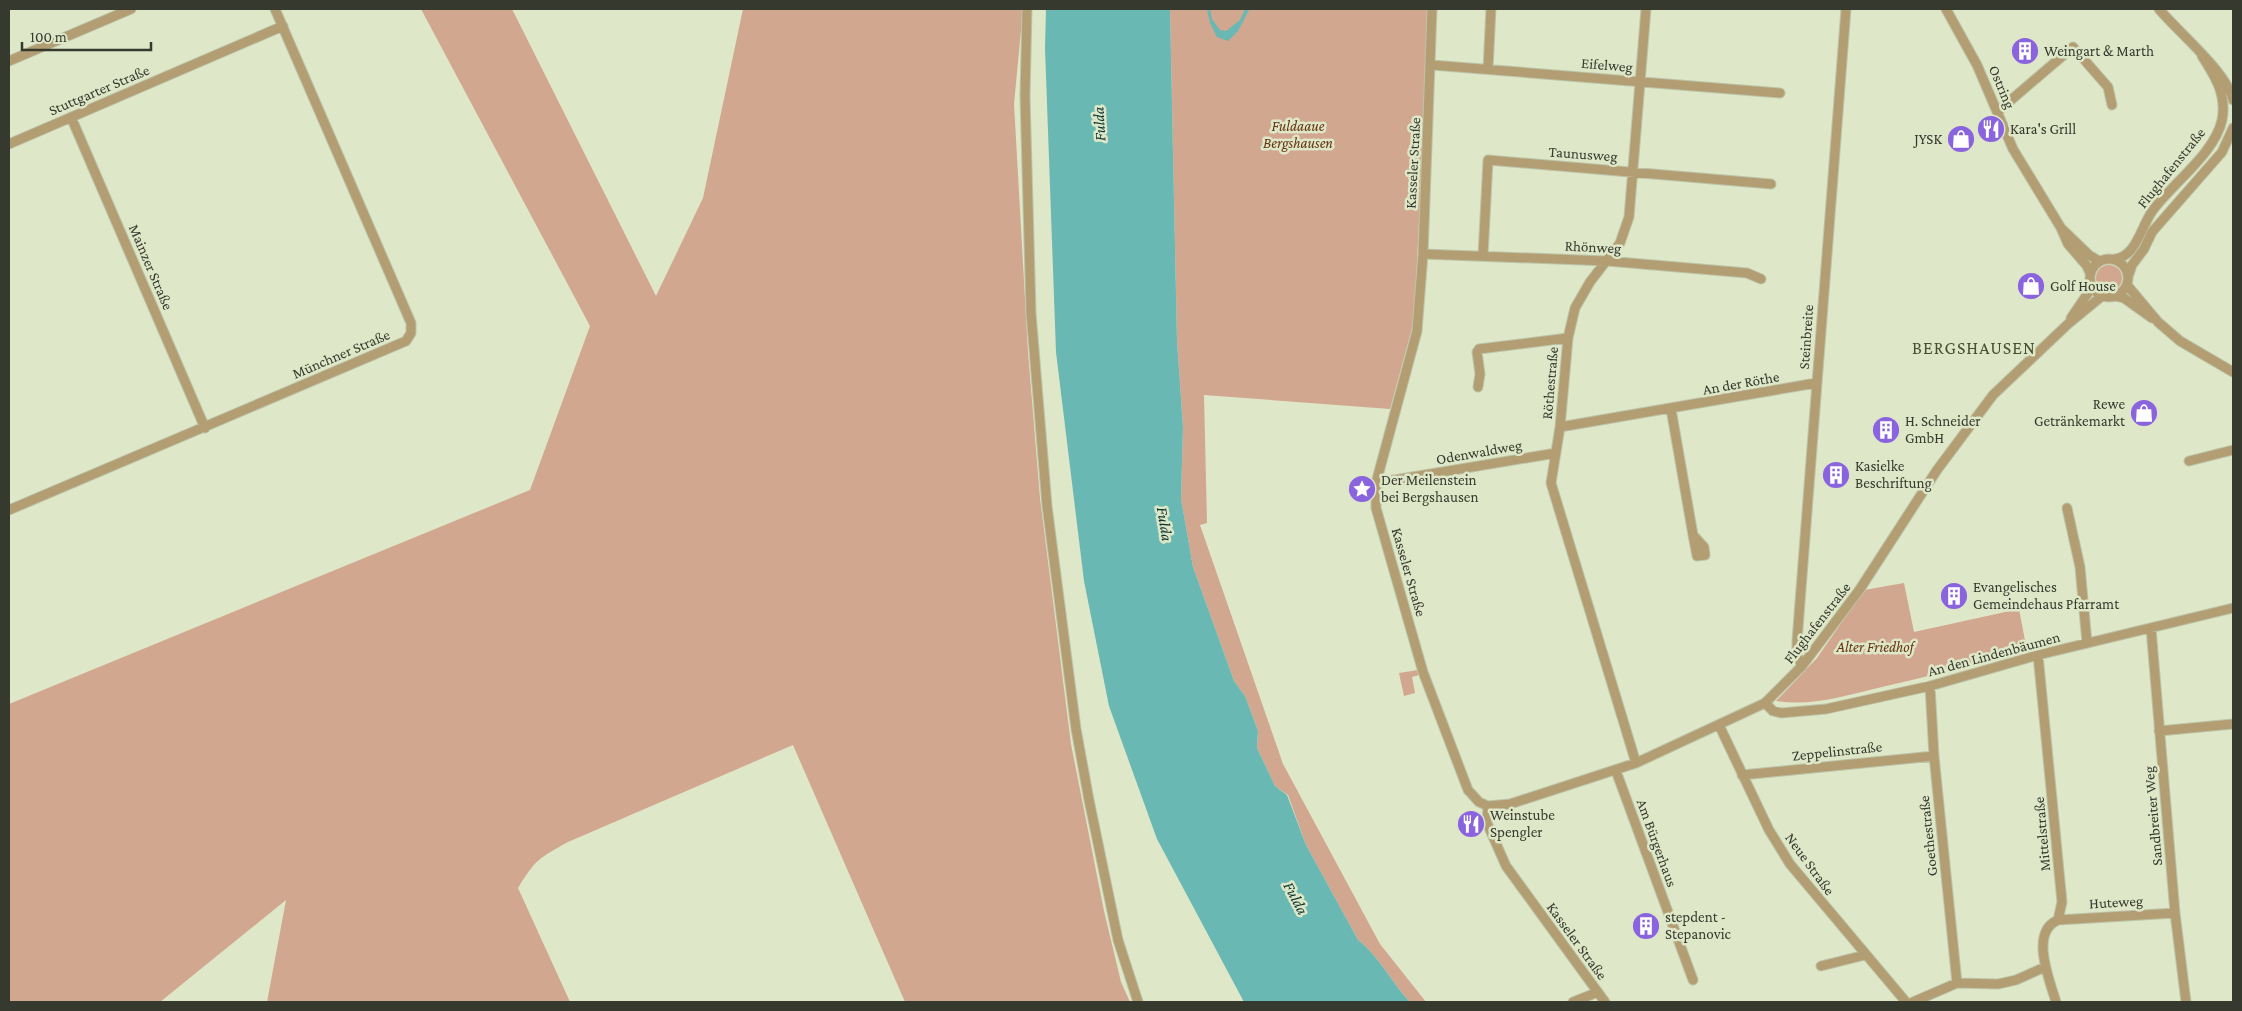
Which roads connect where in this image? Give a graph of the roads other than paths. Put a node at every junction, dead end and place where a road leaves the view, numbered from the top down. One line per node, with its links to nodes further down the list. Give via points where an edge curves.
1 (131, 9): 12 (street)
2 (275, 9): 10 (street, Münchner Straße)
3 (1027, 9): 76 (street, via 1025,96 1030,313 1047,506 1076,729 1089,800 1109,906)
4 (1432, 9): 13 (street, Kasseler Straße)
5 (1491, 9): 14 (street)
6 (1646, 9): 15 (street, Röthestraße)
7 (1846, 9): 41 (street, Steinbreite)
8 (1946, 9): 19 (street, Ostring, via 1978,65)
9 (2159, 9): 11 (street, Flughafenstraße)
10 (283, 26): 20 (street, Stuttgarter Straße); 45 (street, Münchner Straße, via 411,323 411,333 406,341)
11 (2202, 56): 17 (street, Flughafenstraße, via 2224,79); 28 (street, Flughafenstraße, via 2221,90 2224,105 2220,126 2208,147 2151,212 2132,249)
12 (9, 61)
13 (1432, 65): 14 (street, Eifelweg); 26 (street, Kasseler Straße)
14 (1488, 69): 15 (street, Eifelweg)
15 (1640, 81): 16 (street, Eifelweg); 23 (street, Röthestraße)
16 (1780, 93)
17 (2233, 100)
18 (2112, 105): 19 (street, via 2108,87 2073,47)
19 (1998, 112): 25 (street, Ostring, via 2013,149)
20 (71, 117): 22 (street, Stuttgarter Straße); 45 (street, Mainzer Straße)
21 (2233, 128): 33 (street, Flughafenstraße, via 2222,152 2152,232 2132,265)
22 (9, 144)
23 (1632, 172): 24 (street, Taunusweg); 27 (street, Taunusweg, via 1488,160); 29 (street, Röthestraße, via 1629,218 1620,243)
24 (1771, 184)
25 (2061, 228): 30 (street, Ostring); 31 (street, Ostring, via 2068,244)
26 (1423, 254): 27 (street, Rhönweg); 49 (street, Kasseler Straße, via 1414,344)
27 (1483, 256): 29 (street, Rhönweg)
28 (2115, 259): 30 (street); 33 (street, via 2124,266)
29 (1607, 260): 32 (street, Rhönweg, via 1747,273); 39 (street, Röthestraße, via 1575,308)
30 (2099, 261): 31 (street)
31 (2090, 273): 34 (street)
32 (1761, 279)
33 (2128, 281): 36 (street); 37 (street)
34 (2092, 287): 35 (street); 38 (street, Flughafenstraße)
35 (2102, 296): 36 (street); 38 (street, Flughafenstraße)
36 (2115, 296): 37 (street, via 2124,298)
37 (2158, 322): 40 (street, via 2180,341)
38 (2068, 324): 57 (street, Flughafenstraße, via 1993,395 1937,470 1870,577)
39 (1568, 338): 42 (street, via 1478,349); 44 (street, Röthestraße)
40 (2233, 372)
41 (1816, 383): 43 (street, An der Röthe); 57 (street, Steinbreite, via 1797,641 1797,655)
42 (1478, 388)
43 (1671, 410): 44 (street, An der Röthe); 52 (street)
44 (1560, 427): 47 (street, Röthestraße)
45 (204, 428): 51 (street, Münchner Straße)
46 (2233, 450): 48 (street)
47 (1556, 453): 49 (street, Odenwaldweg); 64 (street, Röthestraße, via 1551,483)
48 (2190, 461)
49 (1376, 482): 67 (street, Kasseler Straße, via 1376,508 1423,672 1468,790)
50 (2067, 508): 55 (street, via 2080,567)
51 (9, 510)
52 (1693, 535)
53 (2233, 608): 54 (street, An den Lindenbäumen)
54 (2151, 628): 55 (street, An den Lindenbäumen); 62 (street, Sandbreiter Weg)
55 (2087, 643): 56 (street, An den Lindenbäumen)
56 (2038, 655): 58 (street, An den Lindenbäumen); 69 (street, Mittelstraße, via 2062,902)
57 (1802, 666): 59 (street, Flughafenstraße)
58 (1930, 686): 59 (street, An den Lindenbäumen, via 1792,714 1773,711); 63 (street, Goethestraße)
59 (1765, 703): 61 (street, Flughafenstraße)
60 (2233, 724): 62 (street)
61 (1720, 725): 64 (street, Flughafenstraße); 66 (street, Neue Straße)
62 (2159, 731): 68 (street, Sandbreiter Weg)
63 (1934, 756): 66 (street, Zeppelinstraße); 74 (street, Goethestraße)
64 (1636, 763): 65 (street, Flughafenstraße)
65 (1616, 771): 67 (street, Flughafenstraße, via 1510,804); 73 (street, Am Bürgerhaus)
66 (1742, 775): 70 (street, Neue Straße, via 1790,864)
67 (1488, 806): 75 (street, Kasseler Straße, via 1486,823 1499,854)
68 (2175, 913): 69 (street, Huteweg); 82 (street, Sandbreiter Weg)
69 (2058, 920): 72 (street, Mittelstraße, via 2047,929)
70 (1865, 955): 71 (street); 79 (street, Neue Straße)
71 (1821, 966)
72 (2045, 966): 74 (street, via 1998,984); 81 (street, Mittelstraße)
73 (1693, 980)
74 (1957, 983): 80 (street)
75 (1598, 992): 77 (street); 78 (street, Kasseler Straße)
76 (1138, 1002)
77 (1573, 1002)
78 (1604, 1002)
79 (1906, 1002)
80 (1913, 1002)
81 (2056, 1002)
82 (2186, 1002)

